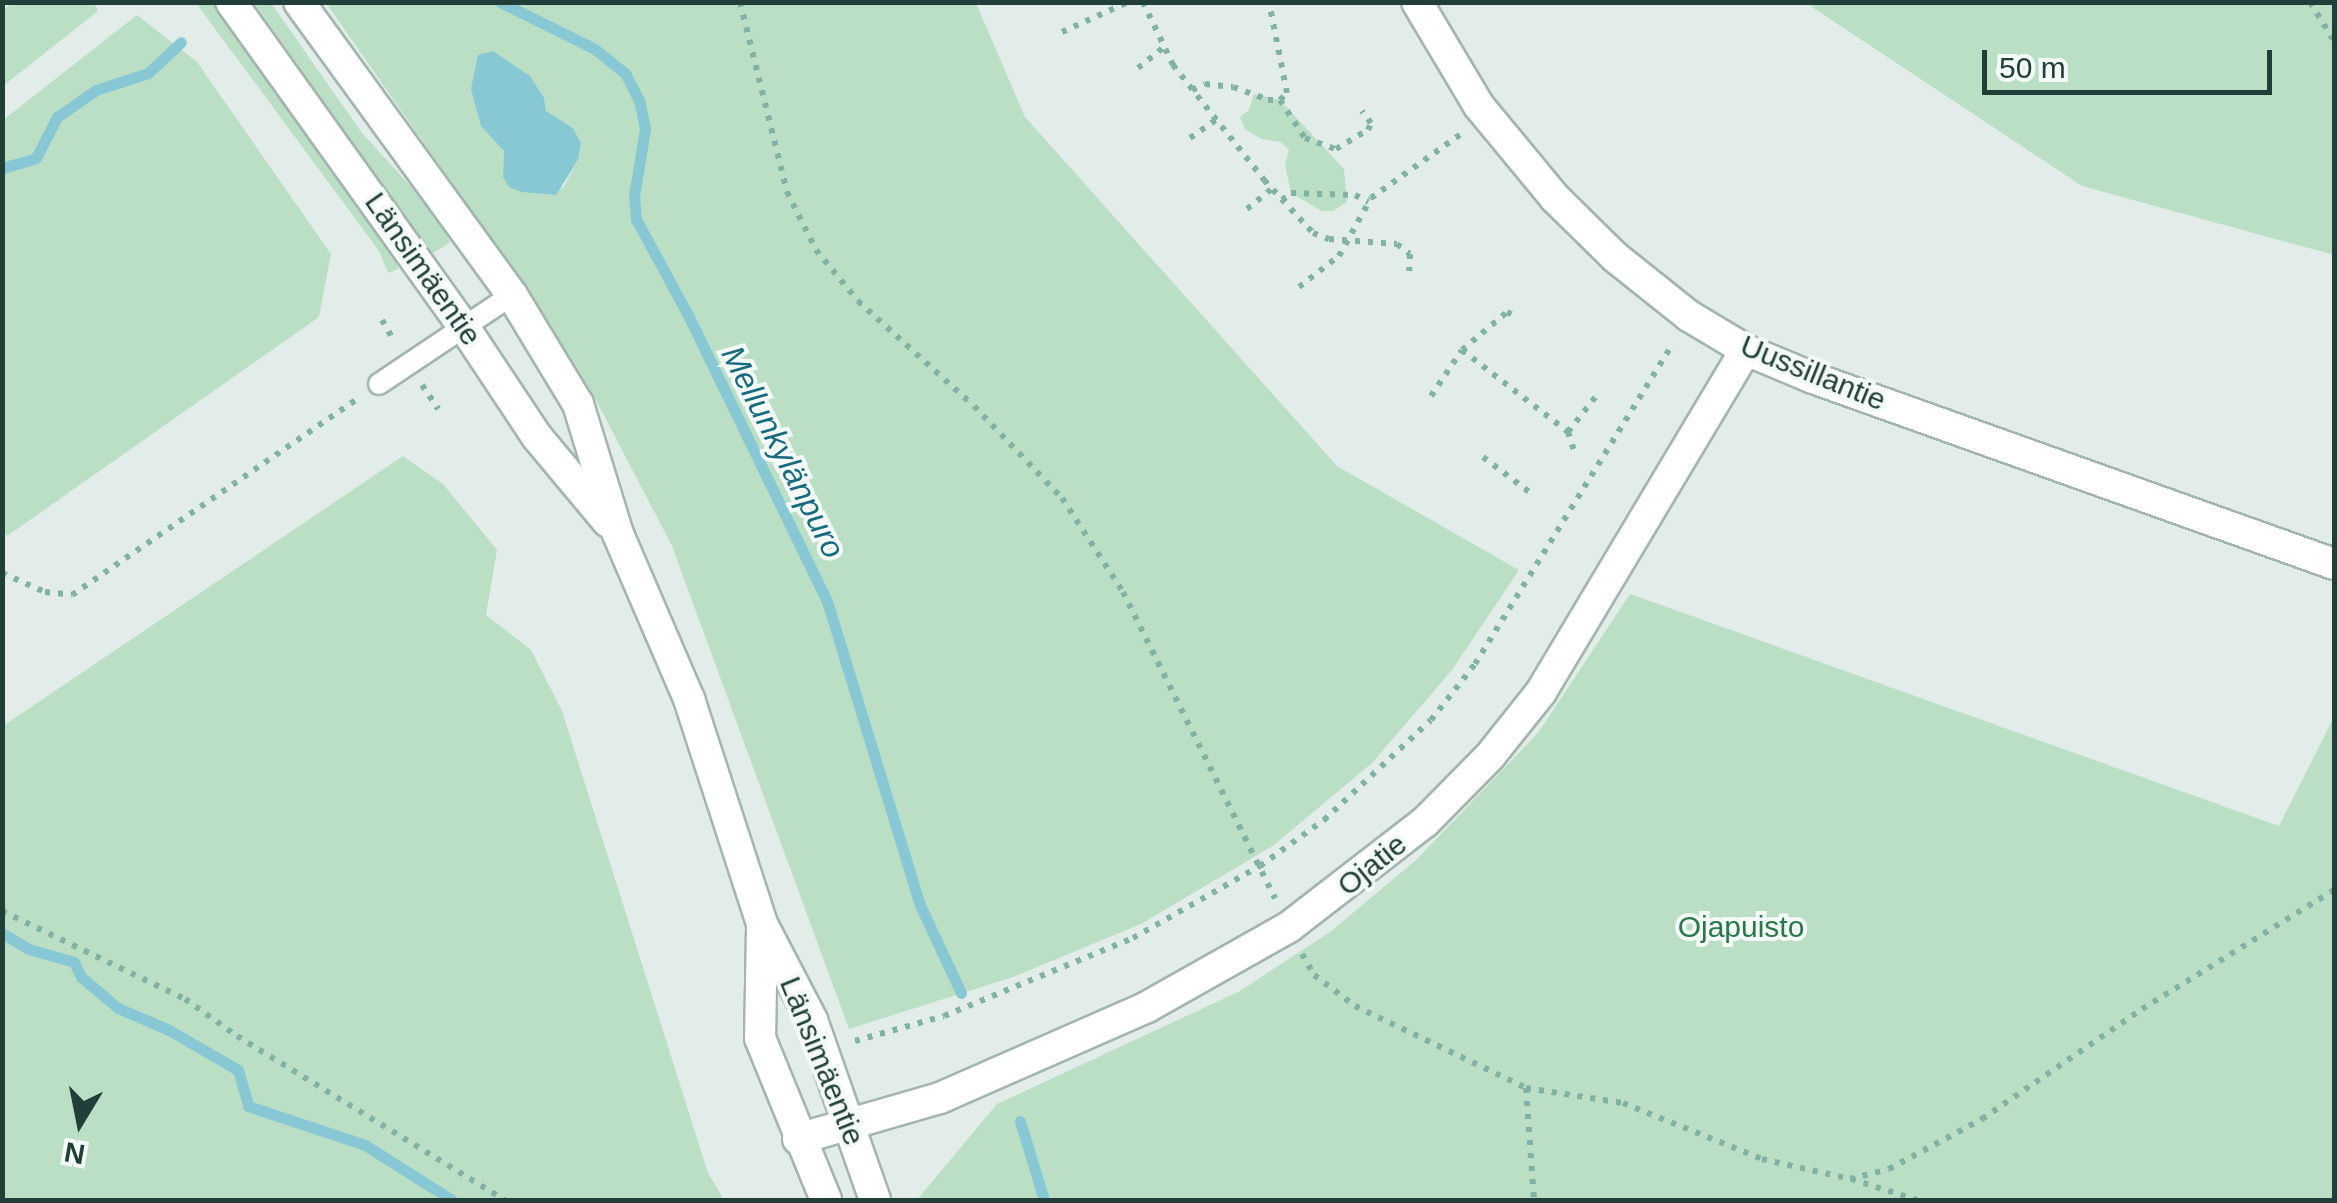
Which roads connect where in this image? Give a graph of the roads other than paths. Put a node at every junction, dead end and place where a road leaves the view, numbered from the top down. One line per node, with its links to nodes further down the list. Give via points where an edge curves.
1 (231, 2): 5 (street, Länsimäentie)
2 (299, 2): 4 (street, Länsimäentie)
3 (1417, 2): 6 (street, Uussillantie, via 1486,115 1555,198 1615,257)
4 (512, 295): 5 (lane); 8 (street, Länsimäentie, via 578,404)
5 (464, 327): 7 (lane); 8 (street, Länsimäentie, via 537,437)
6 (1746, 350): 9 (street, Uussillantie); 11 (street, Ojatie, via 1541,692 1424,822 1289,928 1147,1007 940,1098)
7 (378, 384)
8 (618, 534): 10 (street, Länsimäentie, via 688,699)
9 (2334, 564)
10 (762, 924): 11 (street, Länsimäentie, via 812,1020); 12 (street, Länsimäentie, via 760,1038)
11 (849, 1125): 12 (street, Ojatie); 14 (street, Länsimäentie)
12 (798, 1140): 13 (street, Länsimäentie)
13 (826, 1200)
14 (876, 1200)

